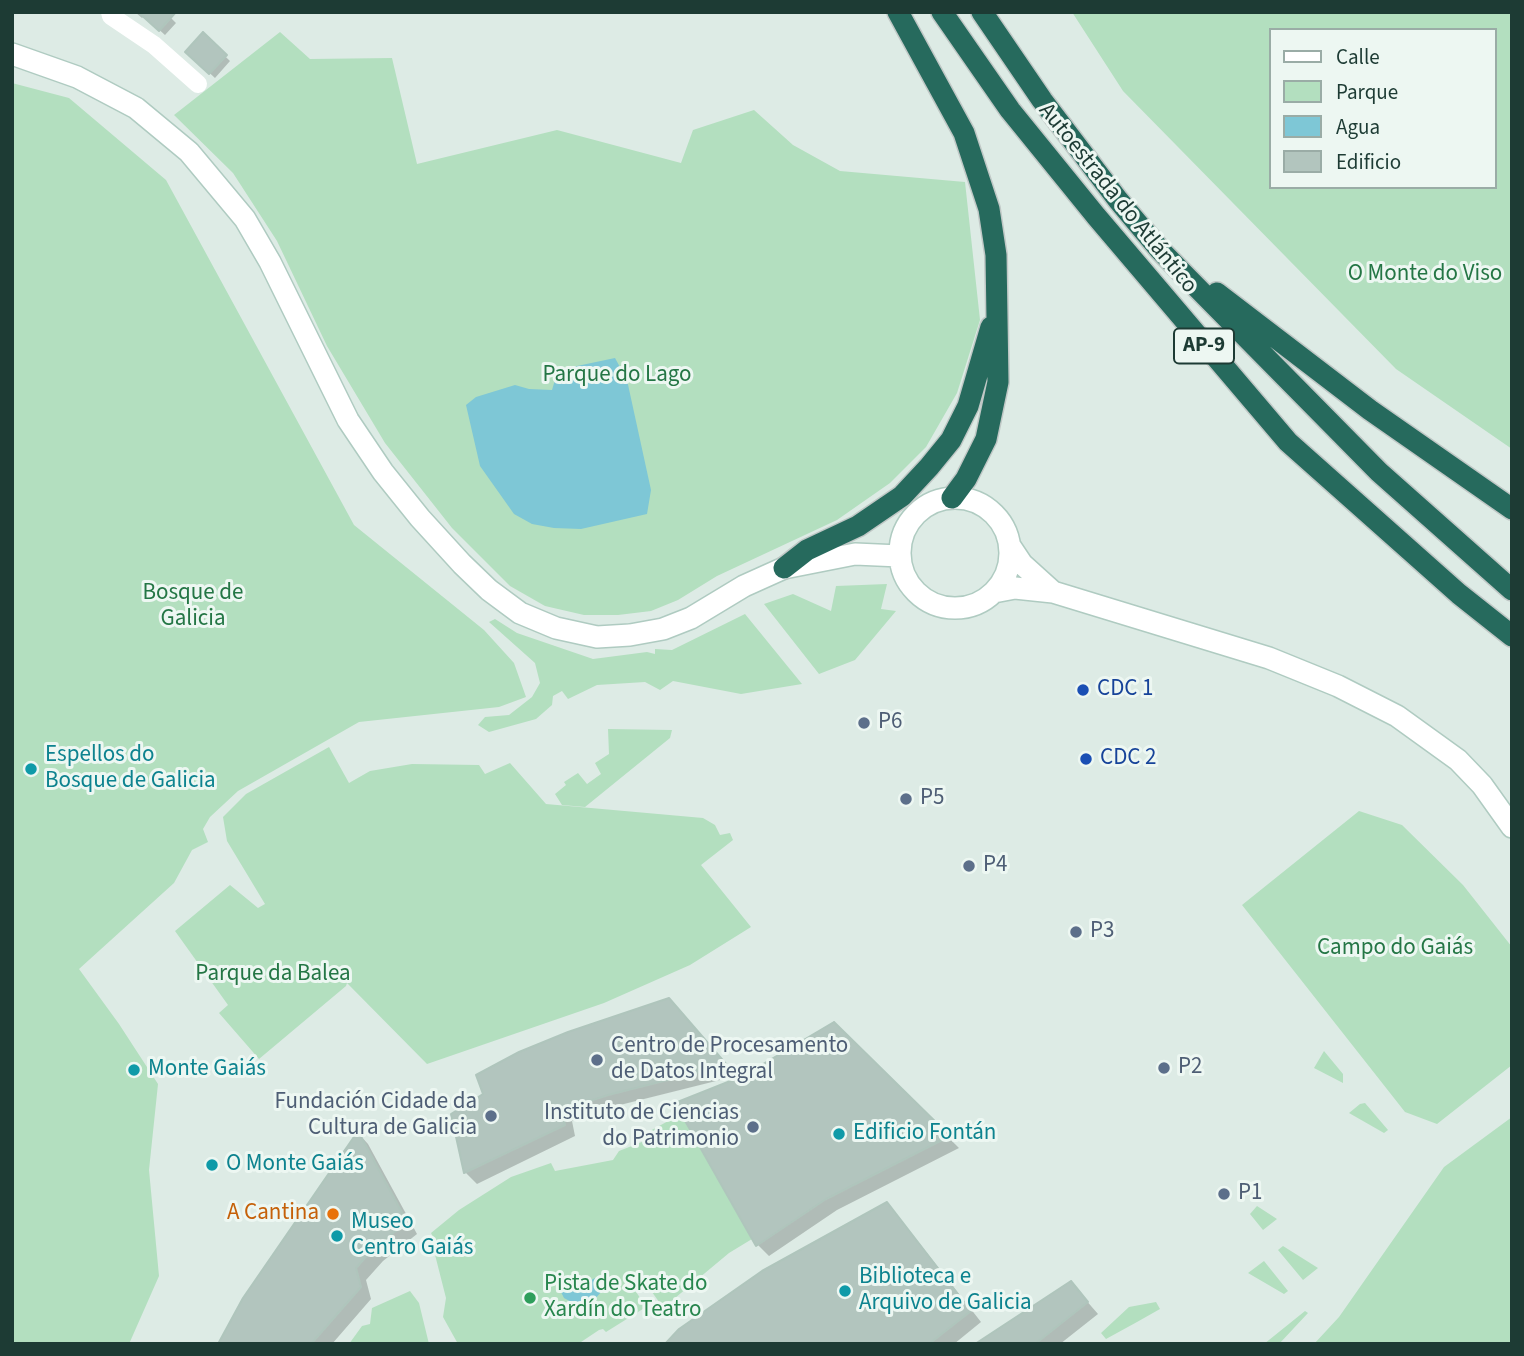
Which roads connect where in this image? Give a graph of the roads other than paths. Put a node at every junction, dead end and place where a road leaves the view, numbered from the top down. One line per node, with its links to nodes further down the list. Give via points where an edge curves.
1 (110, 12): 6 (street)
2 (898, 12): 8 (highway, via 964,133 989,209)
3 (942, 12): 17 (highway, Autoestrada do Atlántico / AP-9, via 1010,110 1288,442)
4 (982, 12): 7 (highway, Autoestrada do Atlántico / AP-9, via 1042,100)
5 (12, 54): 13 (street, via 77,77 136,108 189,152 245,219 348,420 383,472 462,564 520,613 556,628 597,636 630,635 691,618)
6 (198, 84)
7 (1160, 250): 10 (highway, via 1370,410); 14 (highway, Autoestrada do Atlántico / AP-9, via 1379,472)
8 (998, 305): 9 (highway, via 998,382 986,439); 13 (highway, via 968,406 951,440 902,496)
9 (952, 498): 11 (street, via 984,506 997,516); 12 (street, via 928,506 909,523)
10 (1512, 509)
11 (1010, 546): 15 (street, via 1009,563); 16 (street, via 1022,564)
12 (900, 556): 13 (street, via 855,554); 15 (street, via 915,590 929,601 964,607)
13 (784, 568)
14 (1512, 590)
15 (995, 592): 16 (street, via 1015,588)
16 (1054, 592): 18 (street, via 1301,670 1385,710 1458,760)
17 (1512, 636)
18 (1512, 827)

